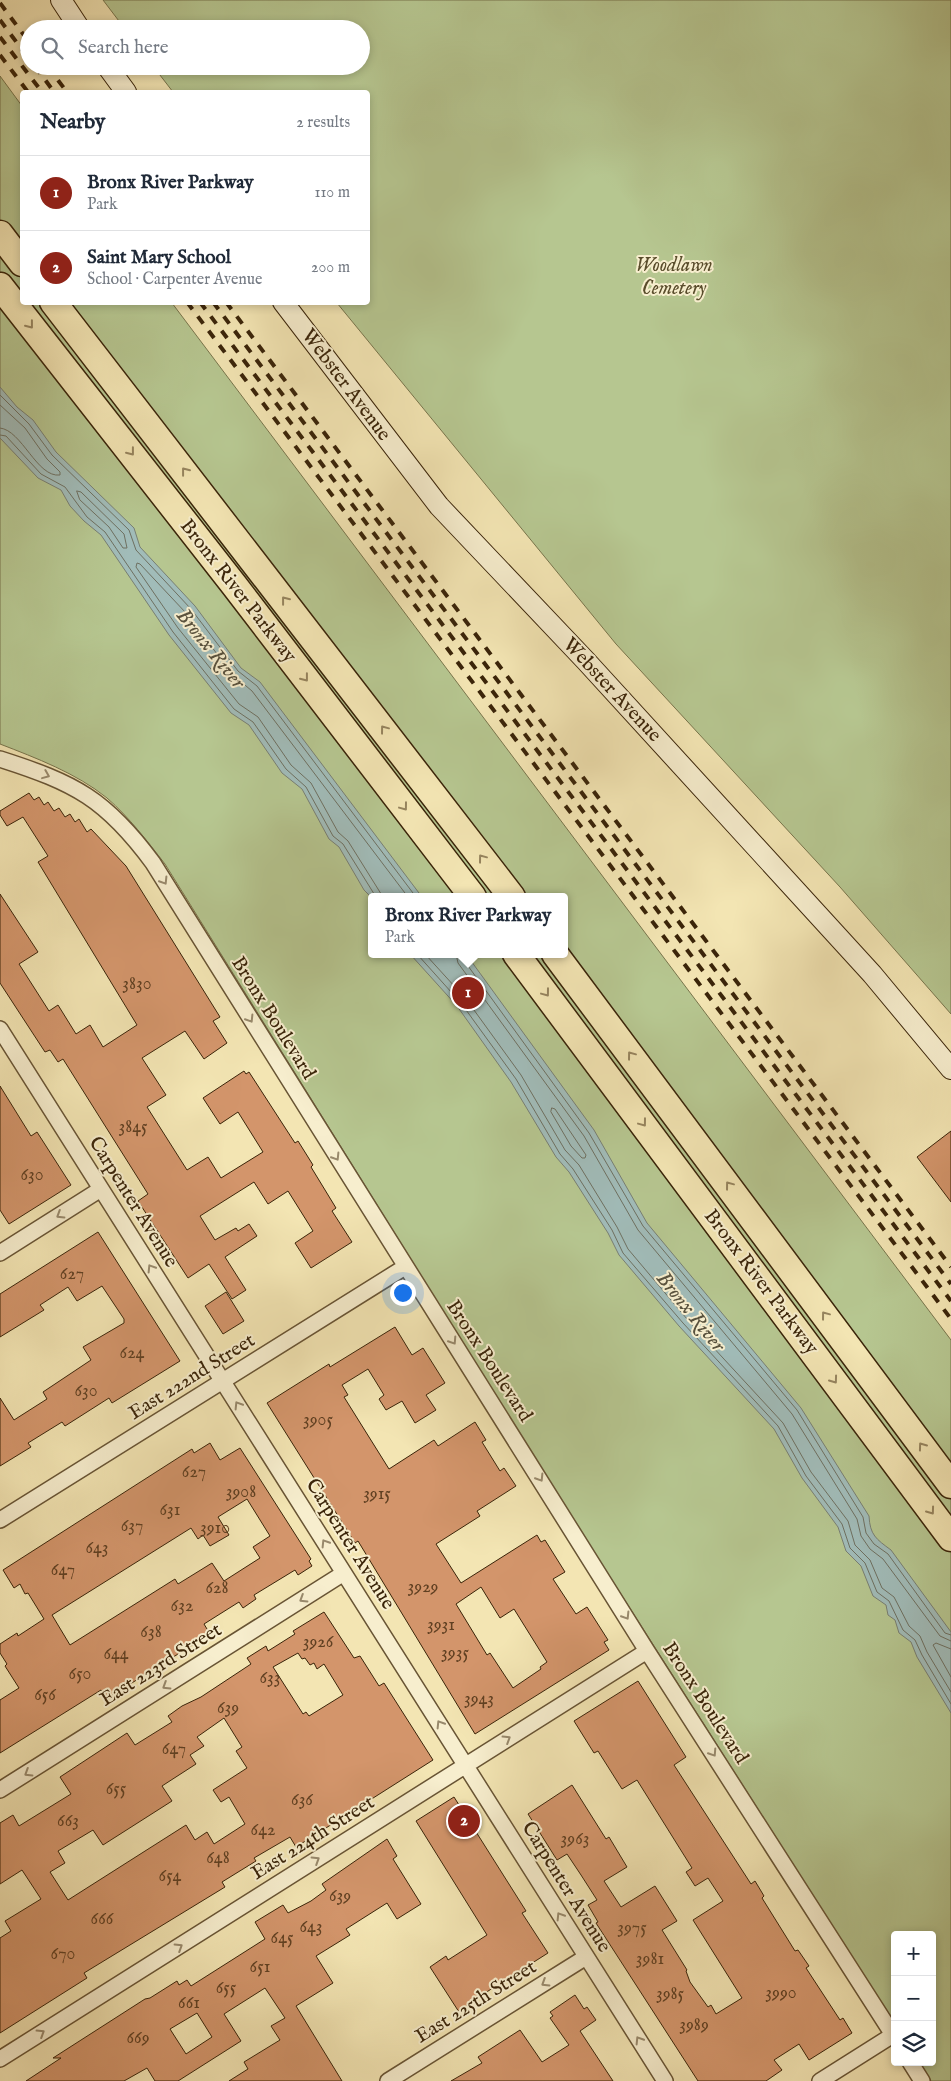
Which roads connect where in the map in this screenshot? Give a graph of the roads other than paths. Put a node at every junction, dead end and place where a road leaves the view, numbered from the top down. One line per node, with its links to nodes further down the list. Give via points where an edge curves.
1 (61, 0): 2 (main road)
2 (74, 20)
3 (114, 75): 4 (main road)
4 (125, 90)
5 (0, 234): 6 (highway)
6 (20, 260)
7 (0, 286): 11 (highway, Bronx River Parkway, one-way to 11)
8 (55, 305): 12 (highway, Bronx River Parkway, one-way to 8)
9 (285, 305): 16 (main road, Webster Avenue, via 439,506 586,661 877,980)
10 (0, 759): 19 (street, Bronx Boulevard, one-way to 19, via 45,774 87,795 110,813 143,849)
11 (470, 893)
12 (509, 893)
13 (519, 958): 23 (highway, Bronx River Parkway, one-way to 23)
14 (559, 958): 21 (highway, Bronx River Parkway, one-way to 14)
15 (0, 1029): 17 (street, Carpenter Avenue)
16 (951, 1069)
17 (101, 1189): 18 (street, one-way to 18); 20 (street, Carpenter Avenue, one-way to 17)
18 (0, 1254)
19 (405, 1267): 20 (street, East 222nd Street); 25 (street, Bronx Boulevard, one-way to 25)
20 (223, 1382): 22 (street, East 222nd Street); 24 (street, Carpenter Avenue, one-way to 20)
21 (951, 1485)
22 (0, 1520)
23 (951, 1538)
24 (344, 1573): 26 (street, Carpenter Avenue, one-way to 24); 27 (street, East 223rd Street, one-way to 27)
25 (647, 1651): 26 (street, East 224th Street, one-way to 25); 29 (street, Bronx Boulevard, one-way to 29)
26 (466, 1765): 28 (street, Carpenter Avenue, one-way to 26); 31 (street, East 224th Street, one-way to 26)
27 (0, 1790)
28 (586, 1958): 33 (street, East 225th Street, one-way to 33); 34 (street, Carpenter Avenue, one-way to 28)
29 (891, 2032)
30 (891, 2039): 35 (street)
31 (0, 2059)
32 (913, 2066): 36 (street)
33 (388, 2081)
34 (665, 2081)
35 (820, 2081)
36 (922, 2081)

